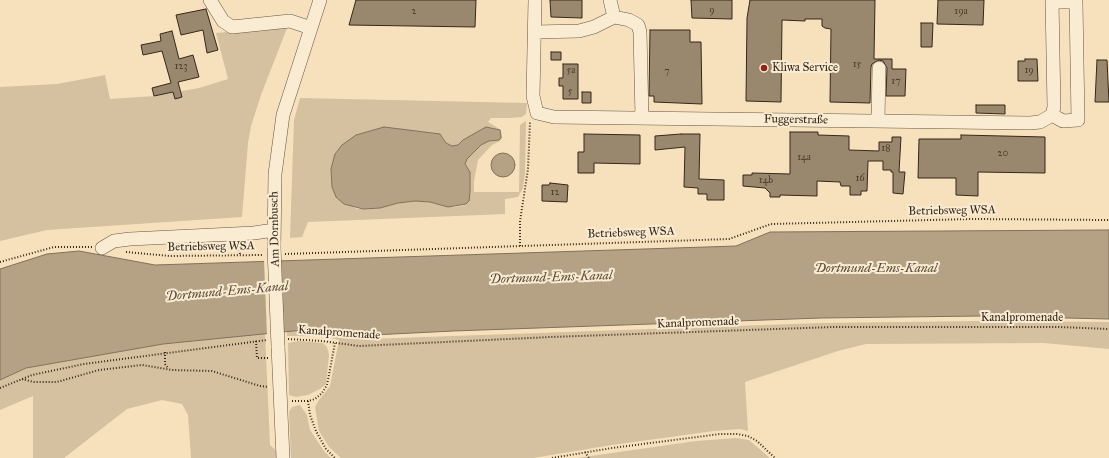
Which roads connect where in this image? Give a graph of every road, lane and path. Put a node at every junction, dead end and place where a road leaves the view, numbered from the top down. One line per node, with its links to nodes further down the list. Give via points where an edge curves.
1 (210, 0): 7 (street, via 223,21 232,27 290,21)
2 (320, 0): 7 (street, Am Dornbusch)
3 (535, 0): 8 (street)
4 (610, 0): 6 (street)
5 (1052, 1): 11 (street, via 1055,93); 11 (street, via 1076,2 1078,120 1063,121)
6 (614, 18): 8 (street, via 579,31); 12 (street, via 629,20 638,25 641,40)
7 (311, 28): 15 (street, Am Dornbusch, via 284,115 276,154)
8 (535, 32): 10 (street, via 533,96)
9 (878, 68): 13 (street)
10 (537, 113): 12 (street, Fuggerstraße, via 554,117); 17 (path, via 529,124 528,169 519,230)
11 (1052, 115): 13 (street, Fuggerstraße, via 1040,122 1030,123)
12 (642, 118): 13 (street, Fuggerstraße)
13 (878, 121)
14 (1109, 220): 17 (path, Betriebsweg WSA, via 972,219 771,224 729,239)
15 (274, 230): 18 (street, via 122,240 114,241); 19 (street, Am Dornbusch)
16 (239, 244): 20 (path)
17 (520, 246): 19 (path, Betriebsweg WSA)
18 (102, 248): 22 (path, via 54,247)
19 (272, 253): 20 (path, Betriebsweg WSA); 27 (street, Am Dornbusch, bridge)
20 (240, 255): 21 (path, Betriebsweg WSA)
21 (151, 256)
22 (0, 262)
23 (1109, 329): 26 (path, Kanalpromenade, via 832,327 395,345 359,346)
24 (264, 340): 25 (path)
25 (256, 341): 28 (path); 29 (path, via 257,358)
26 (334, 342): 27 (path, Kanalpromenade, via 300,339); 34 (path, via 327,385 315,399)
27 (283, 343): 35 (street, Am Dornbusch)
28 (165, 352): 30 (path, via 165,364); 31 (path, via 84,364)
29 (266, 358)
30 (168, 368): 31 (path, via 125,366 56,382); 32 (path, via 212,371)
31 (21, 379): 33 (path)
32 (271, 387)
33 (0, 388)
34 (308, 401): 35 (path); 39 (path, via 316,431)
35 (281, 402): 38 (street, Am Dornbusch)
36 (585, 452): 37 (path); 41 (path); 42 (path, via 736,434 757,441)
37 (562, 457): 40 (path)
38 (283, 458)
39 (335, 458)
40 (552, 458)
41 (589, 458)
42 (775, 458)

